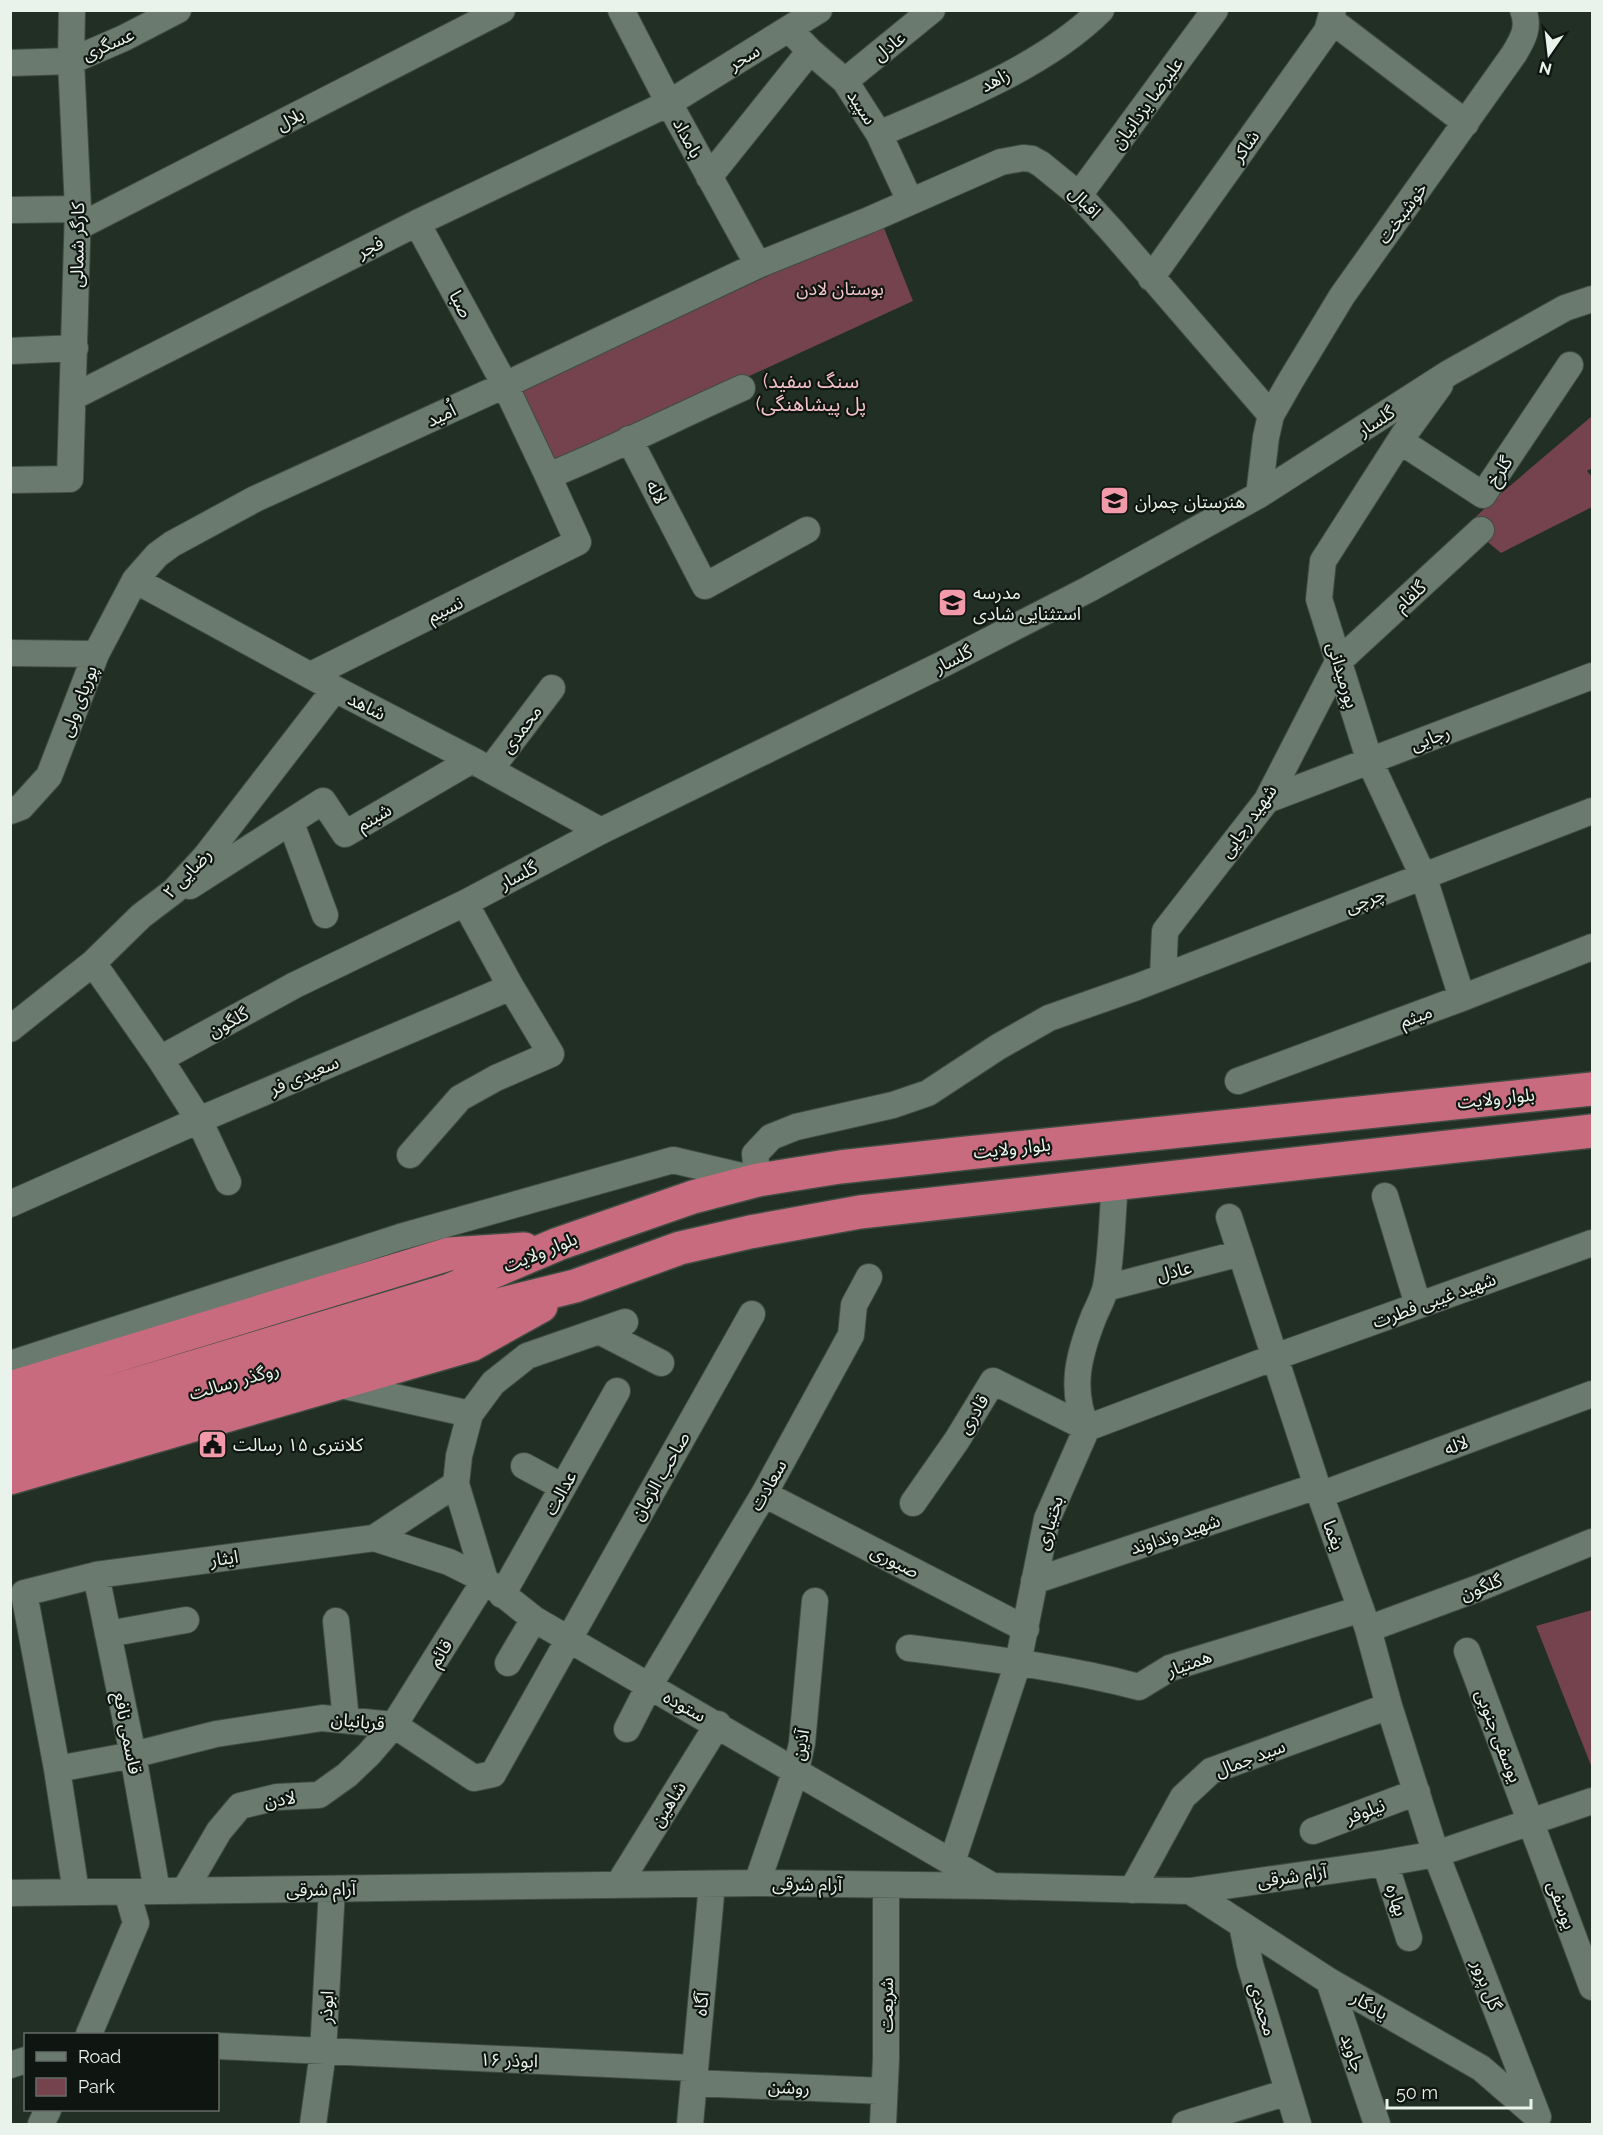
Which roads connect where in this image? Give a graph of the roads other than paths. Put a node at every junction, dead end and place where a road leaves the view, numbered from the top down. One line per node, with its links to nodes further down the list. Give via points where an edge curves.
1 (72, 10): 13 (street, کارگر شمالی)
2 (178, 10): 13 (street, عسگری)
3 (502, 10): 23 (street, بلال)
4 (621, 10): 16 (street, بامداد)
5 (819, 10): 11 (street, سحر)
6 (932, 10): 15 (street, عادل)
7 (1101, 10): 18 (street, زاهد, via 1040,56 955,101)
8 (1215, 10): 20 (street, علیرضا یزدانیان)
9 (1522, 10): 17 (street, خوشبخت, via 1527,20 1522,41)
10 (1332, 15): 17 (street); 26 (street, شاکر, via 1327,31)
11 (789, 29): 12 (street, سپید); 16 (street, سحر)
12 (810, 51): 15 (street, سپید); 19 (street)
13 (71, 61): 14 (street); 23 (street, کارگر شمالی)
14 (10, 63)
15 (845, 81): 18 (street, سپید)
16 (669, 103): 19 (street, بامداد); 24 (street, فجر)
17 (1466, 123): 35 (street, خوشبخت, via 1342,296)
18 (879, 134): 21 (street, سپید)
19 (709, 177): 25 (street, بامداد)
20 (1079, 195): 21 (street, اقبال, via 1041,164 1023,158 1001,162); 26 (street, اقبال)
21 (910, 201): 25 (street, اقبال)
22 (10, 210): 23 (street)
23 (78, 218): 28 (street, کارگر شمالی)
24 (417, 223): 32 (street, صبا); 34 (street, فجر)
25 (758, 265): 32 (street, اُمید)
26 (1151, 278): 35 (street, اقبال)
27 (1593, 299): 31 (street, گلسار, via 1565,308)
28 (75, 348): 29 (street); 34 (street, کارگر شمالی)
29 (10, 351)
30 (1570, 365): 37 (street, گلرخ, via 1483,495)
31 (1449, 373): 37 (street, پورمیدانی); 40 (street, گلسار)
32 (505, 386): 38 (street, صبا); 43 (street, اُمید, via 255,499 172,544)
33 (742, 388): 36 (street)
34 (74, 397): 39 (street, کارگر شمالی, via 70,479)
35 (1271, 415): 40 (street)
36 (629, 439): 38 (street); 41 (street, لاله, via 705,586)
37 (1400, 441): 46 (street, پورمیدانی, via 1323,561 1319,599)
38 (548, 476): 47 (street, نسیم, via 578,542)
39 (10, 480)
40 (1259, 495): 57 (street, گلسار, via 943,664)
41 (807, 530)
42 (1481, 530): 46 (street, گلفام)
43 (135, 580): 45 (street, پوریای ولی); 47 (street, شاهد)
44 (10, 653): 45 (street)
45 (96, 654): 54 (street, پوریای ولی, via 49,776 21,807)
46 (1338, 662): 51 (street, پورمیدانی); 53 (street, شهید رجایی)
47 (311, 675): 49 (street, شاهد)
48 (1593, 676): 51 (street, رجایی)
49 (334, 688): 52 (street, شاهد); 61 (street, رضایی ۲, via 206,856 174,891)
50 (552, 688): 52 (street, محمدی)
51 (1370, 762): 53 (street, رجایی); 58 (street, پورمیدانی)
52 (481, 765): 56 (street, شبنم, via 345,834 323,801); 57 (street, شاهد)
53 (1267, 800): 64 (street, شهید رجایی, via 1165,931)
54 (10, 811)
55 (1593, 811): 58 (street, چرچی)
56 (291, 823): 60 (street); 61 (street, شبنم)
57 (601, 831): 59 (street, گلسار)
58 (1424, 878): 64 (street, چرچی); 67 (street, پورمیدانی)
59 (465, 903): 65 (street, گلسار); 66 (street)
60 (325, 915)
61 (141, 916): 63 (street, رضایی ۲)
62 (1593, 947): 67 (street, میثم)
63 (93, 963): 68 (street, رضایی ۲); 69 (street)
64 (1163, 977): 75 (street, چرچی, via 1049,1018 928,1093 893,1106 796,1127 771,1137 755,1154)
65 (295, 985): 69 (street, گلگون)
66 (511, 987): 72 (street, سعیدی فر); 74 (street, via 551,1054 460,1098)
67 (1462, 998): 70 (street, میثم)
68 (10, 1029)
69 (160, 1059): 72 (street)
70 (1238, 1081)
71 (1593, 1089): 75 (highway, بلوار ولایت, via 979,1151)
72 (199, 1120): 76 (street); 79 (street, سعیدی فر)
73 (1593, 1131): 77 (highway, بلوار ولایت)
74 (410, 1155)
75 (758, 1180): 82 (highway, بلوار ولایت, via 693,1197); 94 (street, via 673,1160 400,1237)
76 (228, 1182)
77 (1115, 1184): 85 (highway, بلوار ولایت, via 860,1212 750,1232 680,1248); 86 (street)
78 (1384, 1196): 88 (street)
79 (10, 1204)
80 (1229, 1217): 83 (street, یغما)
81 (1593, 1243): 88 (street, شهید غیبی فطرت)
82 (558, 1244): 87 (highway, بلوار ولایت); 96 (highway, via 449,1254)
83 (1241, 1253): 86 (street, عادل); 92 (street, یغما)
84 (869, 1277): 108 (street, سعادت, via 854,1305 851,1335)
85 (574, 1286): 87 (highway, بلوار ولایت); 95 (highway, via 471,1345)
86 (1106, 1288): 101 (street, via 1077,1371 1080,1414)
87 (454, 1302): 100 (highway, روگذر رسالت); 102 (highway, روگذر رسالت)
88 (1418, 1305): 92 (street, شهید غیبی فطرت)
89 (752, 1314): 122 (street, صاحب الزمان)
90 (625, 1322): 91 (street)
91 (599, 1331): 93 (street); 99 (street, via 527,1356 493,1383)
92 (1275, 1357): 101 (street, شهید غیبی فطرت); 107 (street, یغما)
93 (661, 1363)
94 (10, 1364)
95 (335, 1384): 99 (street); 104 (highway)
96 (10, 1388)
97 (617, 1391): 106 (street, عدالت)
98 (1593, 1394): 107 (street, لاله)
99 (470, 1414): 105 (street)
100 (10, 1422)
101 (1087, 1428): 109 (street, قادری, via 993,1381); 113 (street, بختیاری, via 1047,1519)
102 (10, 1447)
103 (524, 1466): 106 (street)
104 (10, 1478)
105 (456, 1484): 110 (street, ایثار); 114 (street)
106 (564, 1486): 114 (street, عدالت)
107 (1318, 1491): 113 (street, شهید ونداوند); 117 (street, یغما)
108 (764, 1494): 120 (street, صبوری); 127 (street, سعادت)
109 (913, 1503)
110 (374, 1538): 112 (street, ایثار); 114 (street, ستوده, via 449,1562)
111 (1593, 1542): 117 (street, گلگون, via 1484,1586)
112 (96, 1575): 121 (street, قاسمی نافع); 134 (street, ایثار, via 24,1593)
113 (1034, 1581): 120 (street, بختیاری)
114 (494, 1588): 116 (street, ستوده); 131 (street, قائم)
115 (815, 1601): 135 (street, آذین)
116 (534, 1619): 122 (street, ستوده); 125 (street)
117 (1364, 1619): 126 (street, همتیار, via 1170,1668 1139,1687); 128 (street, یغما)
118 (186, 1620): 121 (street)
119 (336, 1621): 129 (street)
120 (1026, 1629): 126 (street, بختیاری)
121 (108, 1634): 133 (street, قاسمی نافع)
122 (567, 1638): 127 (street, ستوده); 131 (street, قربانیان, via 493,1774 474,1778)
123 (909, 1648): 126 (street)
124 (1467, 1651): 138 (street, یوسفی جنوبی)
125 (508, 1663)
126 (1018, 1663): 141 (street, بختیاری)
127 (649, 1686): 130 (street, ستوده); 132 (street, سعادت)
128 (1389, 1706): 136 (street, یغما); 149 (street, سید جمال, via 1211,1771 1183,1797)
129 (346, 1720): 131 (street, قربانیان); 133 (street, قربانیان, via 322,1718 216,1734)
130 (718, 1724): 135 (street, ستوده); 145 (street, شاهین)
131 (394, 1725): 151 (street, لادن, via 347,1775 319,1795 277,1797 240,1806 219,1831)
132 (627, 1730)
133 (133, 1755): 134 (street, قربانیان); 150 (street, قاسمی نافع)
134 (57, 1769): 153 (street, ایثار)
135 (796, 1770): 141 (street, ستوده); 143 (street, آذین)
136 (1417, 1792): 139 (street, نیلوفر); 140 (street, یغما)
137 (1593, 1801): 138 (street, آرام شرقی)
138 (1532, 1822): 140 (street, آرام شرقی); 159 (street, یوسفی)
139 (1313, 1831)
140 (1436, 1854): 142 (street, آرام شرقی); 166 (street, گل پرور)
141 (952, 1862): 147 (street, ستوده)
142 (1385, 1863): 152 (street, آرام شرقی); 157 (street, بهاره)
143 (756, 1883): 144 (street, آرام شرقی); 146 (street, آرام شرقی)
144 (712, 1884): 145 (street, آرام شرقی); 163 (street, آگاه)
145 (618, 1885): 148 (street, آرام شرقی)
146 (886, 1885): 147 (street, آرام شرقی); 164 (street, شریعت)
147 (992, 1886): 149 (street, آرام شرقی)
148 (332, 1888): 151 (street, آرام شرقی); 162 (street, ابوذر)
149 (1132, 1890): 152 (street, آرام شرقی)
150 (157, 1891): 151 (street, آرام شرقی); 154 (street, آرام شرقی)
151 (184, 1891)
152 (1190, 1891): 156 (street, یادگار)
153 (76, 1892): 154 (street, آرام شرقی); 155 (street, آرام شرقی)
154 (126, 1892): 160 (street, via 135,1923)
155 (10, 1893)
156 (1242, 1925): 158 (street, یادگار); 165 (street, محمدی)
157 (1409, 1938)
158 (1329, 1981): 166 (street, یادگار, via 1481,2068); 172 (street, جاوید)
159 (1593, 1987)
160 (89, 2033)
161 (219, 2046): 162 (street)
162 (323, 2052): 163 (street, ابوذر ۱۶); 167 (street, ابوذر)
163 (695, 2075): 164 (street, روشن); 168 (street, آگاه)
164 (884, 2091): 169 (street, شریعت)
165 (1288, 2092): 170 (street); 171 (street, محمدی)
166 (1541, 2121)
167 (313, 2124)
168 (690, 2124)
169 (883, 2124)
170 (1185, 2124)
171 (1298, 2124)
172 (1377, 2124)

